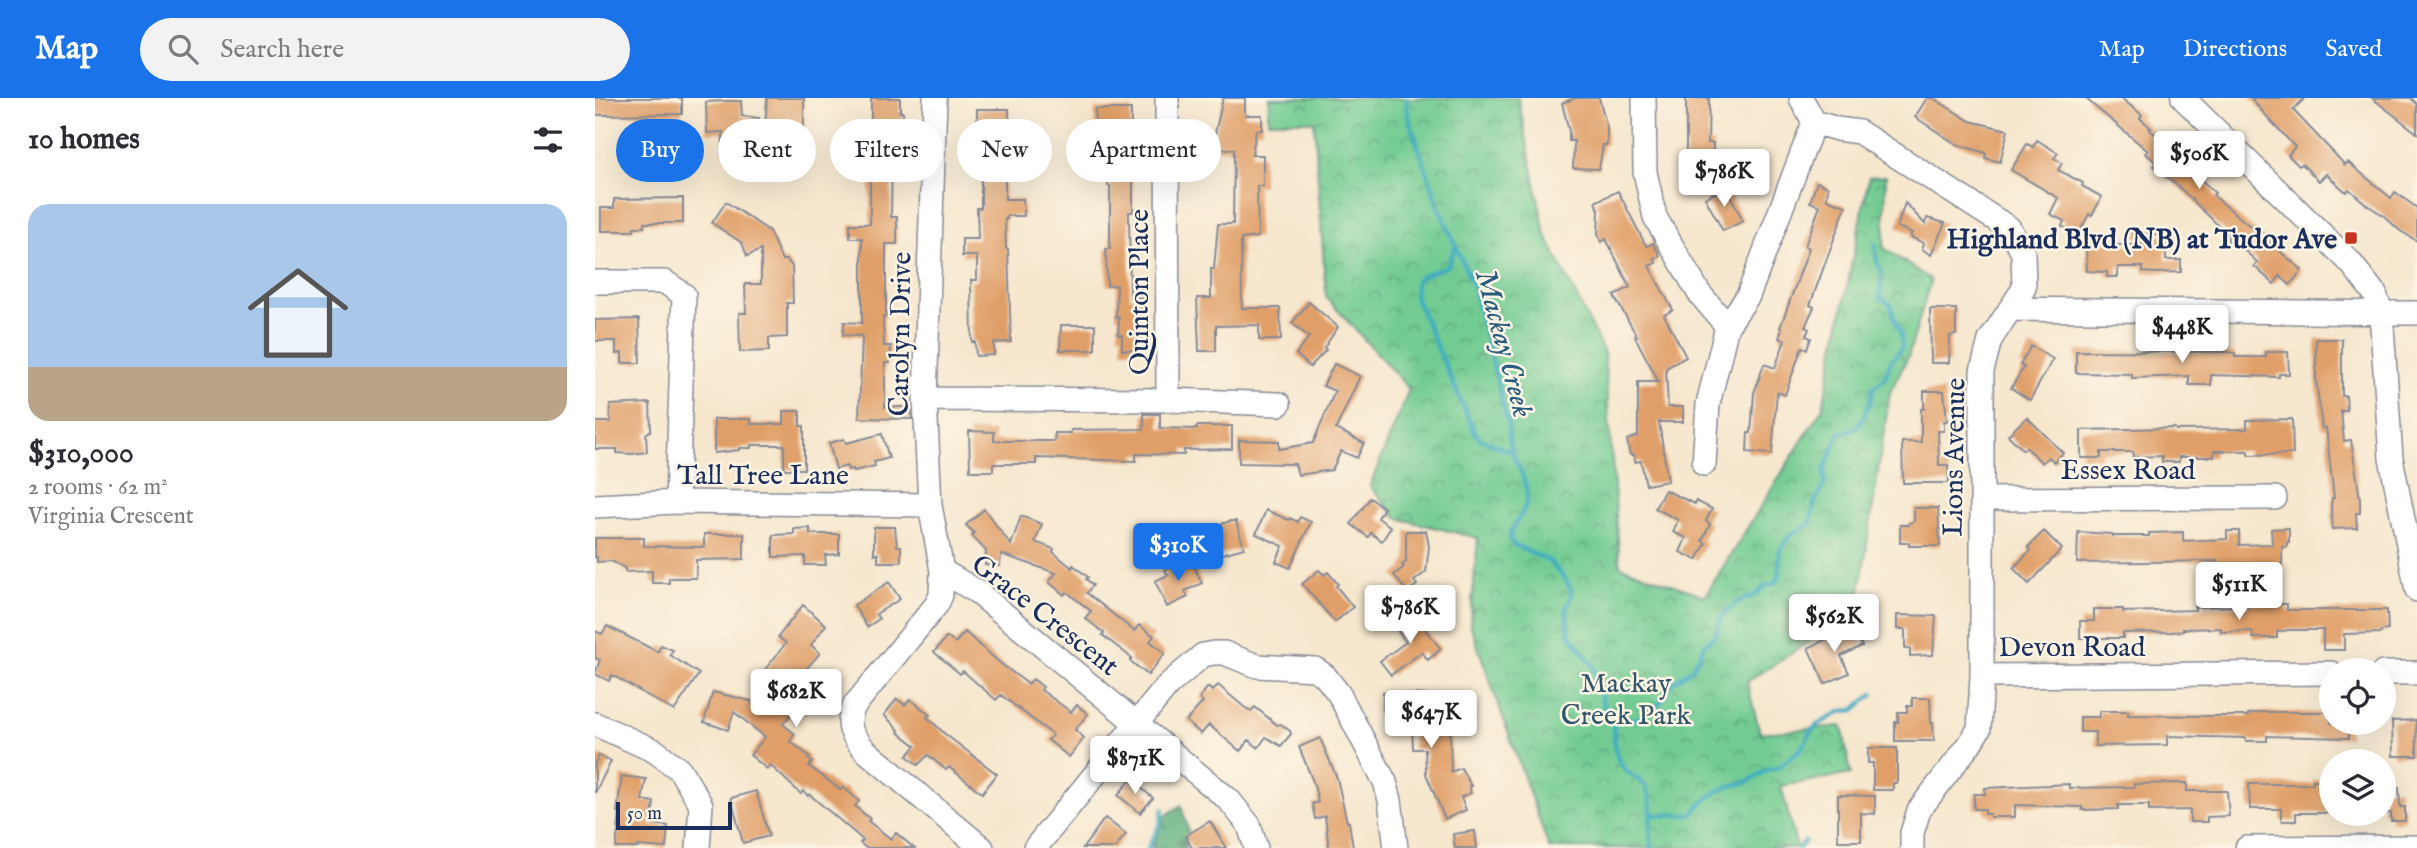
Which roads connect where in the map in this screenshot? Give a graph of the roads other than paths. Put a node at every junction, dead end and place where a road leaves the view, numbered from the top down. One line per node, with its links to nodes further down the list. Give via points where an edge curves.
1 (935, 98): 12 (street, Carolyn Drive)
2 (1644, 98): 11 (street, via 1645,172 1655,217 1699,293)
3 (1801, 98): 6 (street)
4 (2183, 98): 9 (street, via 2350,261 2375,294)
5 (1167, 99): 13 (street, Quinton Place)
6 (1814, 122): 8 (street, Lions Avenue, via 1859,132 2009,228 2023,253 2024,265 2024,288); 11 (street, via 1748,296)
7 (595, 282): 18 (street, via 665,282 684,295)
8 (2010, 309): 9 (street); 17 (street, Lions Avenue, via 1990,340 1982,371)
9 (2381, 312): 10 (street); 22 (street, via 2391,458)
10 (2417, 313)
11 (1727, 326): 15 (street, via 1708,404)
12 (925, 399): 13 (street, Quinton Place); 19 (street, Carolyn Drive)
13 (1168, 400): 14 (street, Quinton Place)
14 (1279, 404)
15 (1705, 464)
16 (2275, 498): 17 (street, Essex Road)
17 (1982, 499): 26 (street, Lions Avenue)
18 (677, 502): 19 (street, Tall Tree Lane); 20 (street, Tall Tree Lane)
19 (930, 505): 21 (street, Carolyn Drive)
20 (595, 506)
21 (943, 571): 28 (street, Grace Crescent, via 976,591); 31 (street, Grace Crescent, via 937,604 854,706 849,727 866,751)
22 (2417, 590)
23 (2319, 673): 26 (street, Devon Road)
24 (2396, 673): 25 (street)
25 (2417, 673)
26 (1982, 676): 35 (street, Lions Avenue, via 1979,729 1919,810)
27 (595, 724): 30 (street, via 655,751 681,770 701,805)
28 (1138, 724): 32 (street); 33 (street, Grace Crescent, via 1229,800 1249,825); 34 (street, via 1168,685 1203,655 1224,653 1268,667 1315,669 1339,694 1385,782)
29 (2417, 847): 36 (street)
30 (698, 848)
31 (982, 848)
32 (1035, 848)
33 (1257, 848)
34 (1396, 848)
35 (1912, 848)
36 (2248, 848)

